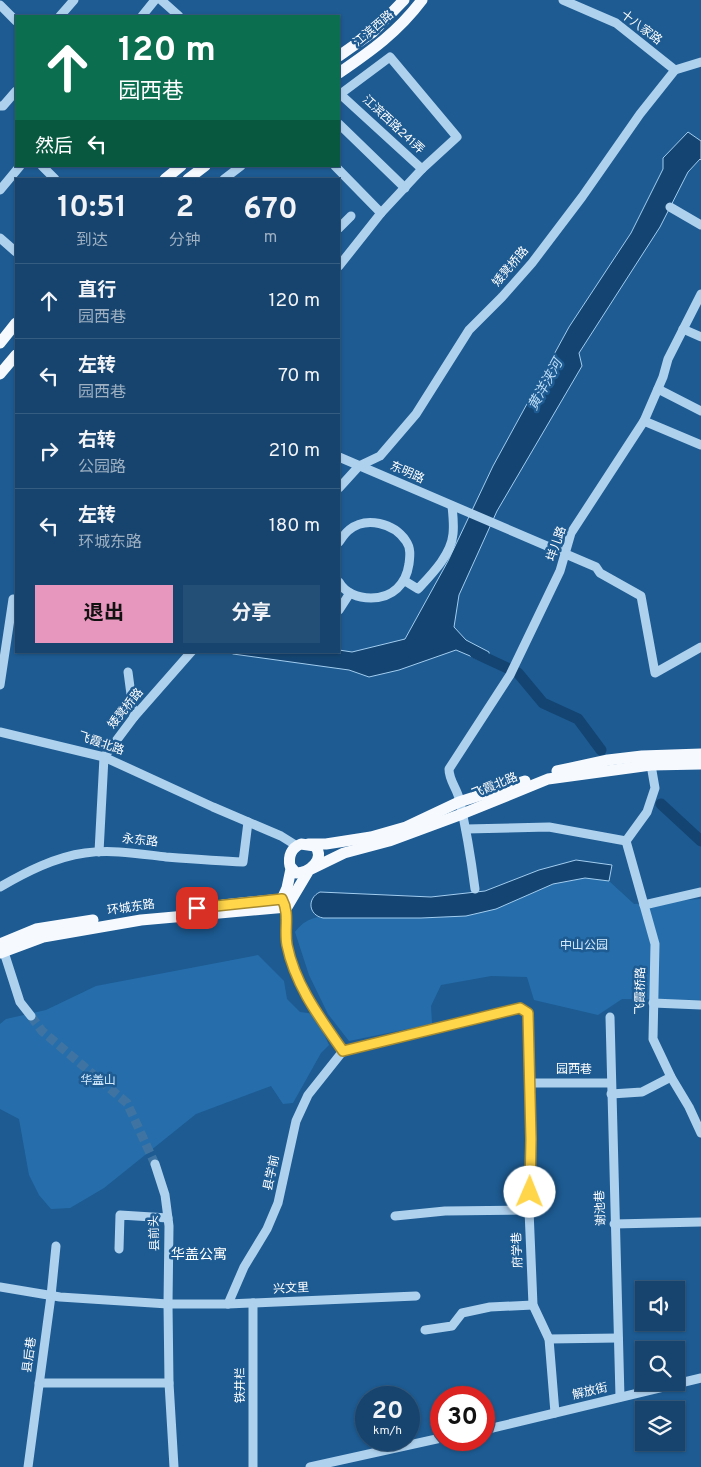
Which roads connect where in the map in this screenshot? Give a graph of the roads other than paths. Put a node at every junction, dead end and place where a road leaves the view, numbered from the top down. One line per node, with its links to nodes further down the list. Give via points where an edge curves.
1 (74, 0): 8 (street)
2 (155, 0): 9 (street)
3 (161, 0): 10 (street)
4 (404, 0): 12 (main road, 江滨西路, via 373,32)
5 (422, 0): 15 (main road, 江滨西路, via 381,43)
6 (563, 0): 14 (street, 十八家路, via 616,23)
7 (0, 5): 11 (street)
8 (61, 15)
9 (143, 15)
10 (178, 15)
11 (15, 19)
12 (340, 55)
13 (701, 62): 14 (street)
14 (675, 70): 53 (street, 矮凳桥路, via 532,263 469,330 416,414 380,456)
15 (340, 72)
16 (15, 92): 18 (street)
17 (340, 94): 26 (street, 江滨西路241弄); 26 (street, via 390,57 456,137)
18 (0, 106)
19 (340, 125): 31 (street)
20 (19, 167): 32 (street)
21 (43, 167): 27 (street)
22 (180, 167): 28 (main road)
23 (205, 167): 29 (main road)
24 (240, 167): 30 (street)
25 (336, 167): 34 (street)
26 (422, 170): 31 (street, 江滨西路241弄)
27 (54, 178)
28 (166, 178)
29 (189, 178)
30 (225, 178)
31 (405, 188): 34 (street, 江滨西路241弄)
32 (0, 190)
33 (670, 207): 36 (street)
34 (381, 213): 40 (street, 江滨西路241弄)
35 (351, 216): 37 (street)
36 (701, 225)
37 (340, 227)
38 (0, 238): 39 (street)
39 (15, 251)
40 (340, 265)
41 (701, 294): 43 (street, 垟儿路)
42 (15, 324): 45 (main road)
43 (683, 329): 44 (street); 48 (street, 垟儿路)
44 (701, 337)
45 (0, 343)
46 (15, 356): 47 (main road)
47 (0, 374)
48 (658, 389): 49 (street); 50 (street, 垟儿路)
49 (701, 411)
50 (644, 421): 51 (street); 57 (street, 垟儿路, via 571,533)
51 (701, 445)
52 (340, 456): 53 (street, 东明路)
53 (359, 466): 54 (street, 矮凳桥路); 55 (street, 东明路)
54 (340, 487)
55 (452, 506): 57 (street, 东明路); 58 (street, via 453,534 437,569 418,589)
56 (340, 541): 58 (street, via 360,524 383,524 396,531 407,542 410,554)
57 (565, 554): 63 (street, 东明路, via 596,567 600,573 642,596 655,673); 73 (street, 垟儿路, via 510,675 449,769 449,777)
58 (404, 581): 60 (street, via 391,594 379,598 363,598)
59 (340, 584): 60 (street)
60 (350, 593): 62 (street)
61 (13, 599): 66 (street)
62 (340, 608)
63 (701, 647)
64 (190, 653): 67 (street, 矮凳桥路)
65 (128, 672): 67 (street)
66 (0, 684)
67 (134, 717): 70 (street, 矮凳桥路)
68 (0, 732): 70 (street, 飞霞北路)
69 (701, 754): 73 (main road, 飞霞北路, via 642,756 580,765)
70 (104, 757): 75 (street, 飞霞北路); 79 (street)
71 (651, 764): 72 (main road, 飞霞北路); 74 (main road, 飞霞北路, via 548,779); 77 (street, via 655,788 647,812)
72 (701, 764)
73 (460, 802): 74 (street); 78 (main road, 飞霞北路, via 406,827 371,837)
74 (462, 814): 76 (street); 81 (main road, 飞霞北路, via 344,853)
75 (248, 822): 78 (street, 飞霞北路); 79 (street, 永东路, via 243,862)
76 (466, 829): 77 (street, via 549,827); 83 (street)
77 (626, 841): 86 (street, 飞霞桥路)
78 (302, 845): 80 (main road, via 293,849 289,858); 81 (main road, via 315,846 319,854)
79 (100, 852): 82 (street, 永东路, via 60,858)
80 (291, 869): 81 (main road, 飞霞北路, via 299,873); 85 (main road)
81 (309, 870): 85 (main road)
82 (0, 887)
83 (475, 889)
84 (701, 892): 86 (street)
85 (285, 903): 87 (main road, 环城东路, via 140,914 36,929); 92 (street, via 287,944 298,981)
86 (644, 906): 88 (street, 飞霞桥路, via 655,944)
87 (1, 946): 90 (street, via 20,1002)
88 (653, 1003): 89 (street); 93 (street, 飞霞桥路, via 653,1039)
89 (701, 1005)
90 (31, 1016)
91 (610, 1017): 95 (street, 谢池巷)
92 (343, 1051): 94 (street, via 520,1008 528,1013); 111 (street, 县学前, via 308,1095 296,1121 278,1203)
93 (671, 1077): 96 (street, via 642,1092); 97 (street, 飞霞桥路)
94 (530, 1083): 95 (street, 园西巷); 99 (street, 府学巷)
95 (610, 1083): 96 (street, 谢池巷)
96 (611, 1094): 103 (street, 谢池巷)
97 (701, 1133)
98 (155, 1164): 101 (street, 县前头, via 165,1194)
99 (529, 1210): 100 (street, via 445,1211); 112 (street, 府学巷)
100 (395, 1216)
101 (168, 1218): 105 (street, via 120,1215); 110 (street, 县前头)
102 (701, 1222): 103 (street)
103 (614, 1224): 114 (street, 谢池巷)
104 (56, 1246): 107 (street, 县后巷)
105 (119, 1249)
106 (0, 1287): 107 (street, 兴文里)
107 (51, 1296): 110 (street, 兴文里); 118 (street, 县后巷)
108 (416, 1296): 109 (street, 兴文里)
109 (253, 1303): 111 (street, 兴文里); 126 (street, 铁井栏)
110 (168, 1304): 111 (street, 兴文里); 117 (street)
111 (228, 1304)
112 (533, 1305): 113 (street, via 462,1312 452,1326); 115 (street, 府学巷)
113 (425, 1330)
114 (618, 1338): 115 (street); 119 (street, 谢池巷)
115 (549, 1339): 120 (street, 府学巷)
116 (701, 1378): 119 (street, 解放街)
117 (169, 1382): 118 (street); 125 (street)
118 (39, 1383): 124 (street, 县后巷)
119 (620, 1398): 120 (street, 解放街)
120 (555, 1412): 121 (street, 解放街)
121 (495, 1427)
122 (430, 1440): 123 (street)
123 (316, 1466)
124 (28, 1467)
125 (174, 1467)
126 (253, 1467)

